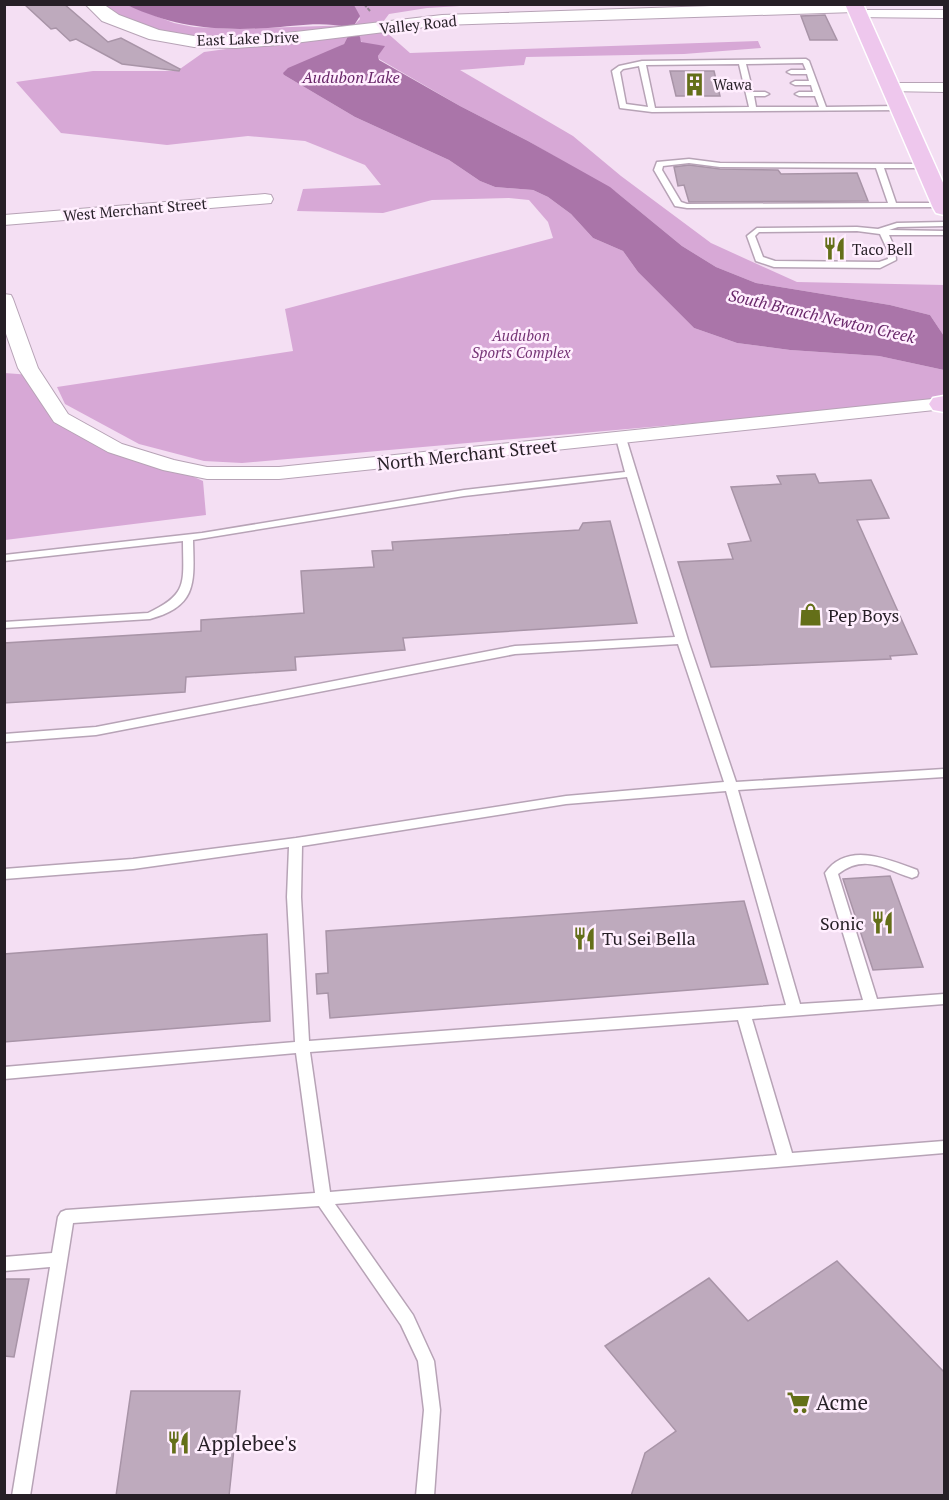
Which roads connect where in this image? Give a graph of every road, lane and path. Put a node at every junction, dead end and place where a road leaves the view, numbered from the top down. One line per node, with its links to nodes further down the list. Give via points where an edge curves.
1 (93, 4): 6 (street, East Lake Drive, via 133,29 177,39 243,41)
2 (364, 4): 4 (path)
3 (856, 9): 5 (street); 6 (street, Valley Road, via 442,20); 13 (main road)
4 (370, 11)
5 (945, 14)
6 (340, 32)
7 (742, 62): 8 (lane); 10 (lane, via 806,61); 15 (lane, via 748,71)
8 (642, 63): 22 (lane); 22 (lane, via 616,71 623,106)
9 (791, 72): 10 (lane)
10 (810, 72): 12 (lane)
11 (795, 83): 12 (lane)
12 (814, 83): 18 (lane)
13 (892, 88): 14 (street); 19 (main road)
14 (945, 88)
15 (750, 94): 16 (lane); 20 (lane)
16 (765, 94)
17 (799, 94): 18 (lane)
18 (818, 94): 21 (lane)
19 (901, 108): 21 (lane); 24 (main road)
20 (753, 109): 21 (lane); 22 (lane)
21 (823, 109)
22 (652, 110)
23 (879, 166): 24 (lane); 26 (lane); 26 (lane, via 720,165 688,161 660,164 658,170 678,204 687,206)
24 (934, 172): 27 (main road)
25 (265, 199): 28 (street, West Merchant Street)
26 (893, 205): 27 (lane)
27 (944, 212): 29 (lane)
28 (4, 220)
29 (882, 230): 29 (lane, via 892,260 880,265 774,264 759,259 751,236 757,230); 30 (lane, via 897,234)
30 (945, 233)
31 (4, 299): 33 (street, North Merchant Street)
32 (4, 366): 33 (street)
33 (28, 368): 35 (street, North Merchant Street, via 61,418 83,432 146,459 207,473 279,473)
34 (944, 404): 35 (street, North Merchant Street)
35 (621, 438): 36 (lane)
36 (631, 474): 37 (lane, via 464,493); 40 (lane)
37 (188, 538): 38 (lane); 39 (lane, via 188,590 165,610 150,616)
38 (4, 558)
39 (4, 624)
40 (682, 640): 41 (lane, via 515,650 96,731); 43 (lane)
41 (4, 738)
42 (945, 773): 43 (lane)
43 (731, 786): 44 (lane, via 566,800); 49 (lane)
44 (296, 842): 46 (lane, via 133,864); 51 (lane, via 295,914)
45 (912, 873): 48 (lane, via 864,858 851,858 831,873)
46 (4, 874)
47 (945, 999): 48 (lane)
48 (872, 1005): 49 (lane)
49 (795, 1011): 50 (lane)
50 (744, 1015): 51 (lane); 54 (lane)
51 (302, 1047): 52 (lane); 55 (lane)
52 (4, 1073)
53 (945, 1147): 54 (lane)
54 (786, 1159): 55 (lane)
55 (323, 1199): 56 (lane, via 66,1217); 59 (lane, via 407,1320 426,1361 432,1410)
56 (60, 1259): 57 (lane); 58 (lane)
57 (4, 1264)
58 (21, 1496)
59 (425, 1496)

